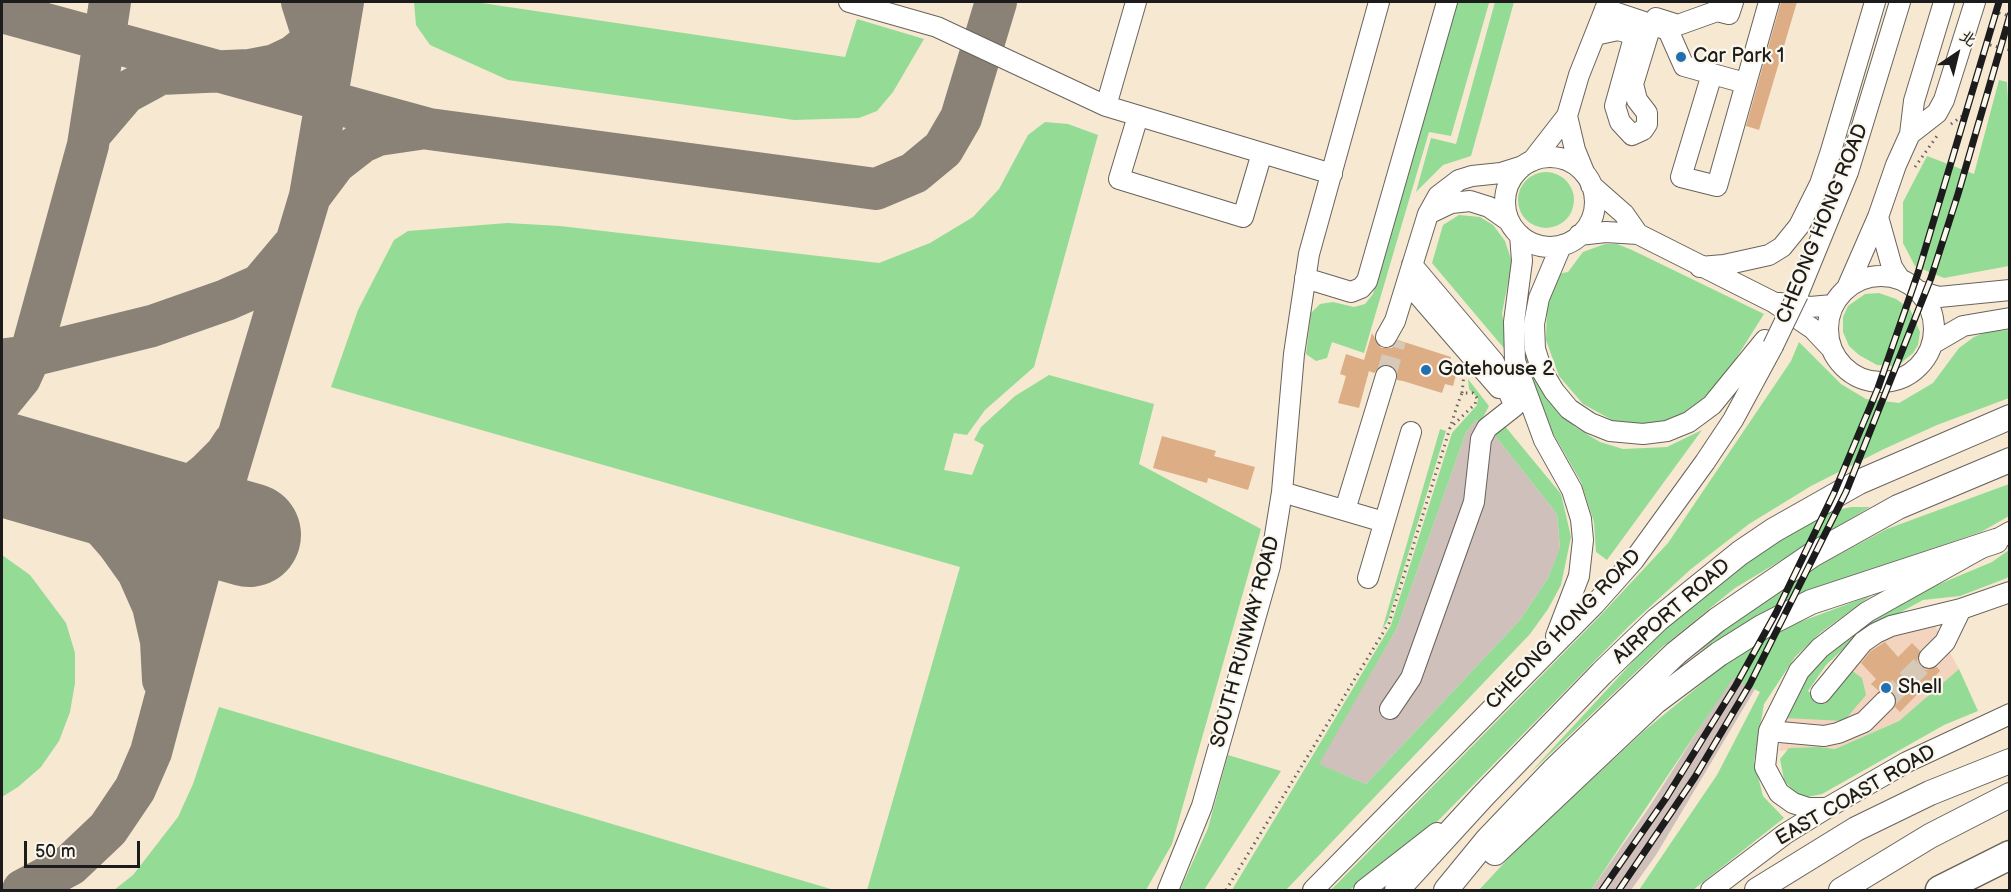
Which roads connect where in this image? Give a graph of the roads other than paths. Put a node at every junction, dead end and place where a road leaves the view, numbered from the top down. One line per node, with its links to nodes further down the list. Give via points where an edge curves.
1 (849, 2): 16 (street, via 937,27)
2 (1136, 2): 16 (street)
3 (1379, 2): 22 (street, SOUTH RUNWAY ROAD)
4 (1447, 2): 32 (street, via 1367,281 1351,292)
5 (1733, 2): 12 (street, via 1729,14 1717,11 1678,25 1650,17)
6 (1769, 2): 15 (street)
7 (1875, 2): 30 (street, via 1820,184 1799,226 1782,247 1769,255)
8 (1900, 2): 41 (street, CHEONG HONG ROAD, bridge, via 1848,172 1798,294)
9 (1944, 2): 19 (street, via 1914,101)
10 (1975, 2): 19 (street, via 1944,100 1937,112)
11 (1606, 5): 12 (street); 13 (street)
12 (1643, 29): 13 (street); 14 (street, via 1668,30 1684,66)
13 (1595, 35): 18 (street)
14 (1712, 74): 15 (street); 15 (street, via 1681,177 1717,186)
15 (1745, 83)
16 (1106, 106): 17 (street)
17 (1137, 116): 20 (street); 20 (street, via 1119,179 1243,217)
18 (1568, 116): 21 (street); 23 (street, via 1575,150)
19 (1910, 134): 25 (street)
20 (1262, 153): 22 (street)
21 (1527, 163): 23 (street, via 1559,158 1579,168); 24 (street, via 1501,173 1459,180 1438,196); 26 (street, via 1512,178 1506,192 1505,207)
22 (1332, 174): 32 (street, SOUTH RUNWAY ROAD)
23 (1589, 180): 27 (street, via 1624,214); 28 (street, via 1595,205)
24 (1428, 214): 26 (street, via 1451,203 1470,201 1489,207); 31 (street)
25 (1878, 217): 33 (street, via 1892,267); 34 (street)
26 (1514, 228): 29 (street, via 1543,247); 48 (street, via 1522,261 1514,322 1515,361)
27 (1638, 234): 28 (street, via 1606,231); 30 (street)
28 (1580, 235): 29 (street)
29 (1561, 246): 41 (street, via 1539,298 1535,349 1554,391 1569,409 1590,423 1611,431 1643,435 1689,422 1712,405)
30 (1700, 267): 37 (street)
31 (1410, 273): 40 (street); 45 (street)
32 (1305, 279): 50 (street, SOUTH RUNWAY ROAD)
33 (1900, 279): 34 (street, via 1867,277); 36 (street)
34 (1847, 288): 38 (street)
35 (2010, 290): 36 (street, via 1939,297)
36 (1919, 291): 42 (street, via 1933,317)
37 (1773, 302): 38 (street, via 1810,307); 43 (street, via 1813,329)
38 (1833, 305): 43 (street, via 1828,326)
39 (2010, 318): 42 (street, via 1963,326)
40 (1392, 333)
41 (1769, 343): 57 (street, CHEONG HONG ROAD, via 1733,420 1690,486 1634,560)
42 (1932, 344): 43 (street, via 1917,369 1891,381 1876,382 1849,371)
43 (1831, 348)
44 (1380, 374): 51 (street)
45 (1515, 406): 48 (street); 61 (street, via 1487,428 1481,439 1474,502 1411,678)
46 (2010, 417): 65 (main road, AIRPORT ROAD, via 1859,482 1740,553 1657,620)
47 (1411, 432): 52 (street)
48 (1544, 440): 57 (street, via 1572,490 1584,546 1574,592)
49 (2010, 460): 73 (main road, AIRPORT ROAD, via 1898,507 1812,555 1717,620 1676,653 1561,763 1486,840)
50 (1282, 492): 51 (street); 69 (street, SOUTH RUNWAY ROAD, via 1270,566 1208,783)
51 (1339, 509): 52 (street)
52 (1384, 522): 54 (street)
53 (2003, 536): 63 (street, via 1840,631 1799,671); 74 (main road, via 1811,602 1719,654 1655,702)
54 (1368, 578)
55 (2010, 592): 56 (street)
56 (1961, 609): 58 (street, via 1945,642); 59 (street, via 1876,633 1863,642)
57 (1551, 646): 70 (street, CHEONG HONG ROAD)
58 (1929, 657)
59 (1821, 693)
60 (1885, 701): 63 (street, via 1864,722 1838,733 1824,736)
61 (1390, 709)
62 (2010, 714): 67 (street, EAST COAST ROAD, via 1907,762)
63 (1769, 731): 67 (street, via 1765,767 1779,793 1801,806)
64 (2010, 761): 76 (main road, via 1930,793 1856,829)
65 (1484, 795): 71 (street); 72 (main road, AIRPORT ROAD)
66 (2010, 795): 77 (main road, via 1930,836)
67 (1827, 808): 75 (street, EAST COAST ROAD, via 1785,834)
68 (2010, 855): 78 (highway)
69 (1168, 891)
70 (1313, 891)
71 (1364, 891)
72 (1396, 891)
73 (1446, 891)
74 (1453, 891)
75 (1711, 891)
76 (1757, 891)
77 (1841, 891)
78 (1940, 891)

